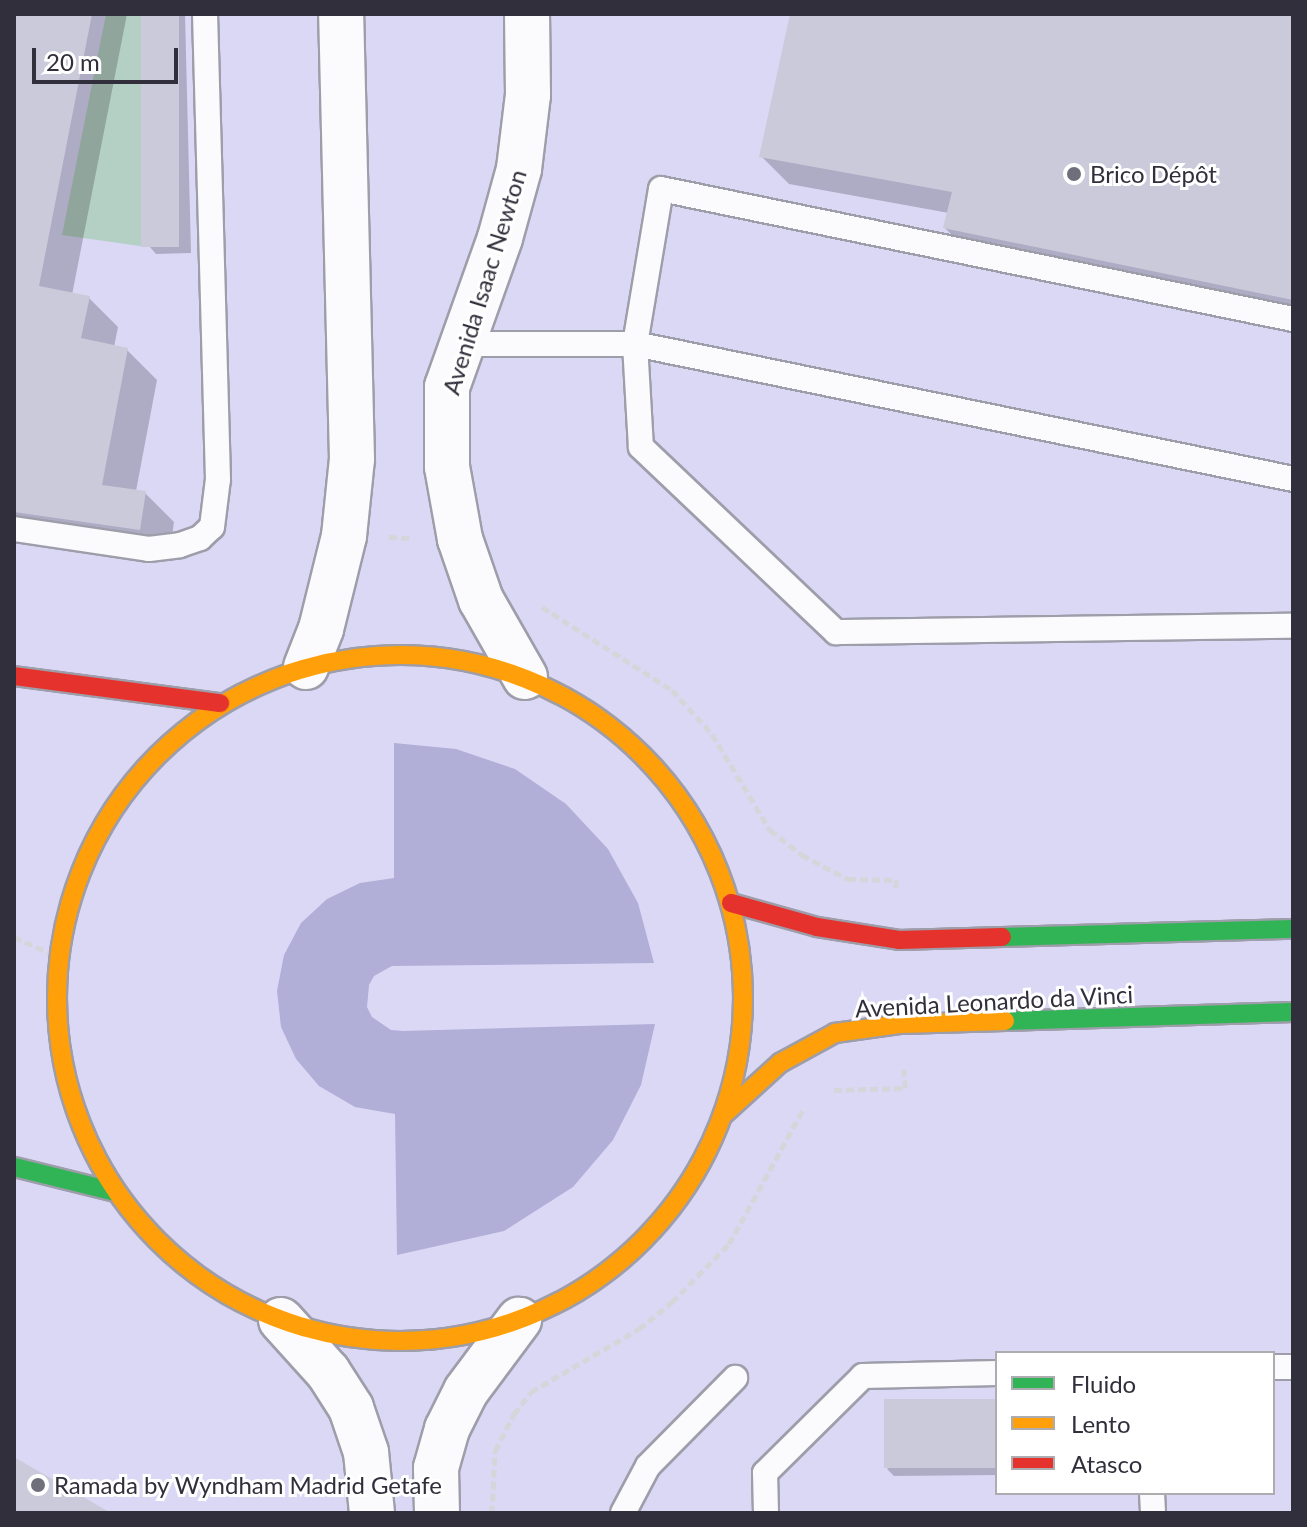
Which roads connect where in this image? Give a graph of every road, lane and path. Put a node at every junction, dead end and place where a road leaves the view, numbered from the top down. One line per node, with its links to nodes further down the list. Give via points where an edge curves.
1 (205, 14): 8 (lane, via 218,479 212,527 180,545 149,549)
2 (341, 14): 9 (street, via 352,459)
3 (527, 14): 5 (street, Avenida Isaac Newton, via 528,95 519,169)
4 (1293, 319): 6 (lane, via 661,189)
5 (462, 344): 6 (lane); 10 (street, Avenida Isaac Newton, via 447,387 447,467)
6 (635, 344): 7 (lane); 12 (lane, via 641,447 836,632)
7 (1293, 479)
8 (14, 529)
9 (344, 536): 10 (path); 13 (street)
10 (460, 539): 15 (street, Avenida Isaac Newton, via 481,600)
11 (530, 600): 20 (path, via 672,690 712,734 770,830 802,855 848,879 896,880)
12 (1293, 626)
13 (306, 667): 15 (street, via 377,655 452,658); 16 (street)
14 (14, 676): 16 (street)
15 (525, 677): 17 (street, via 598,716 654,765 701,831)
16 (220, 703): 21 (street, via 150,760 97,831 65,914)
17 (731, 903): 20 (street, via 817,927); 26 (street, via 744,971 742,1043)
18 (1293, 929): 20 (street)
19 (14, 937): 21 (path)
20 (899, 940)
21 (59, 957): 28 (street, via 59,1055 81,1130)
22 (1293, 1012): 23 (street, Avenida Leonardo da Vinci)
23 (901, 1024): 24 (path, via 905,1088); 26 (street, Avenida Leonardo da Vinci, via 835,1033 813,1043 780,1063)
24 (829, 1092)
25 (809, 1104): 35 (path, via 729,1244 639,1329 531,1392 495,1451)
26 (724, 1114): 30 (street, via 694,1178 636,1248 578,1292)
27 (14, 1167): 28 (street)
28 (116, 1192): 29 (street, via 160,1244 217,1289)
29 (281, 1320): 30 (street, via 354,1338 438,1339); 33 (street, via 328,1372 351,1408 366,1452)
30 (519, 1320): 34 (street, via 466,1391 447,1429 436,1468)
31 (995, 1373): 37 (lane, via 863,1376 765,1473)
32 (735, 1378): 36 (lane, via 648,1466)
33 (372, 1513)
34 (437, 1513)
35 (492, 1513)
36 (623, 1513)
37 (766, 1513)

